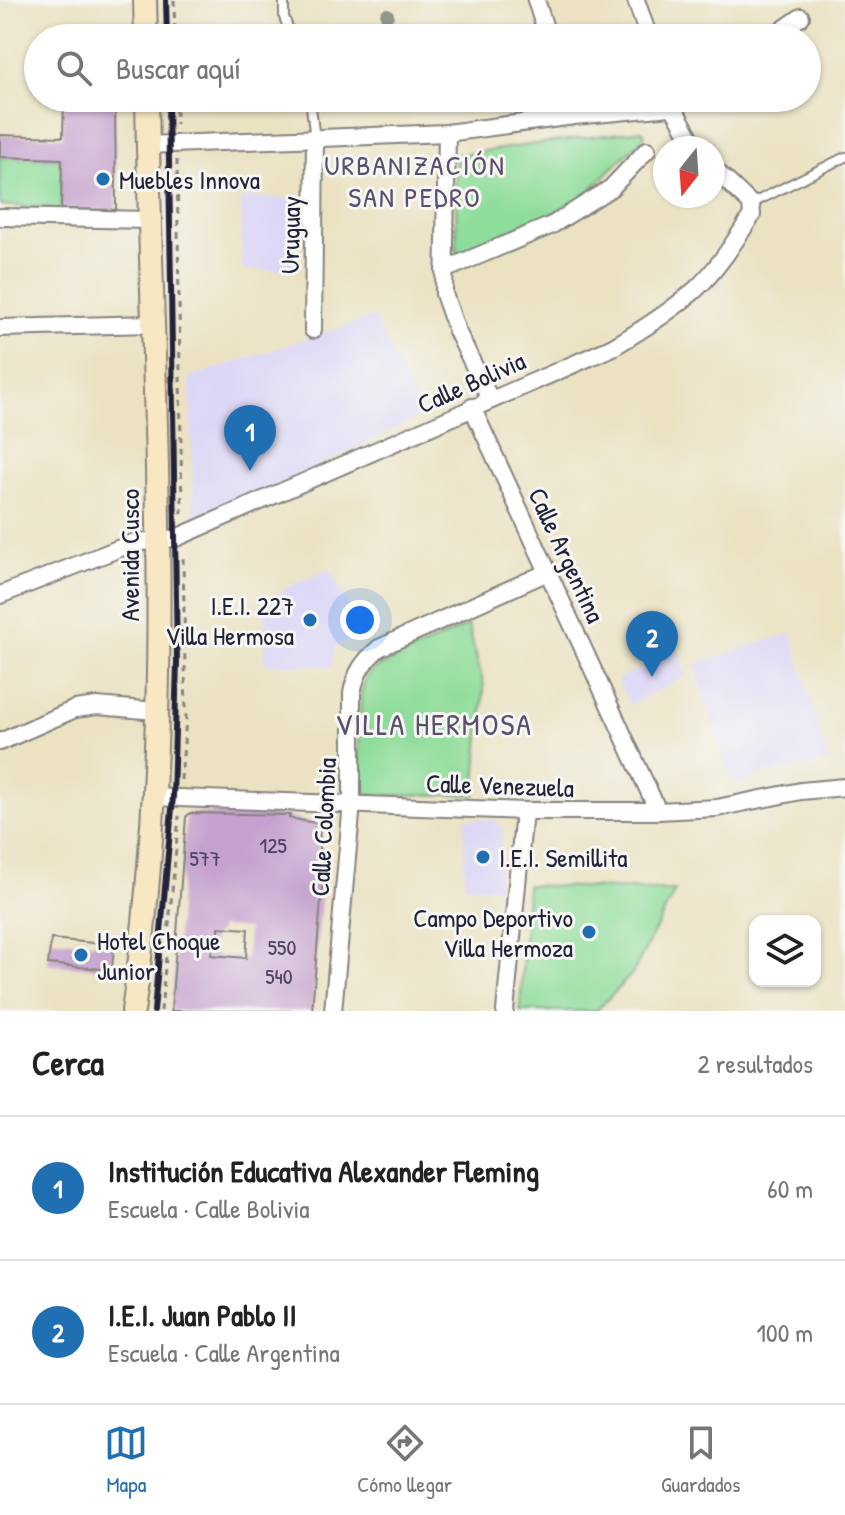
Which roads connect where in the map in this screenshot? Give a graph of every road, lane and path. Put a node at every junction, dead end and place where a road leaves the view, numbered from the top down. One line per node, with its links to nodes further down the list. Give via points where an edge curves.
1 (145, 0): 7 (main road)
2 (174, 0): 8 (path)
3 (284, 0): 9 (lane)
4 (536, 0): 10 (street)
5 (636, 0): 11 (street)
6 (801, 17): 12 (street)
7 (146, 24)
8 (175, 24)
9 (287, 24)
10 (544, 24)
11 (644, 24)
12 (791, 24)
13 (147, 112): 22 (main road, Avenida Cusco)
14 (312, 112): 21 (lane)
15 (573, 112): 18 (street)
16 (601, 112): 18 (street)
17 (680, 112): 20 (street)
18 (574, 116): 19 (street)
19 (447, 133): 21 (street); 29 (street)
20 (691, 136)
21 (315, 141): 22 (street); 32 (street, Uruguay)
22 (147, 145): 28 (main road, Avenida Cusco)
23 (647, 150): 29 (street, via 611,188 552,225)
24 (845, 157): 26 (lane)
25 (725, 179): 26 (street)
26 (751, 204): 33 (street, Calle Bolivia, via 752,215 727,252 697,288 653,323 613,347)
27 (0, 217): 28 (street)
28 (149, 220): 30 (main road, Avenida Cusco)
29 (444, 270): 33 (street, via 444,294 457,331)
30 (152, 324): 31 (street); 35 (main road, Avenida Cusco)
31 (0, 328)
32 (313, 330)
33 (490, 399): 34 (street, Calle Bolivia)
34 (472, 407): 35 (street, Calle Bolivia, via 176,538); 36 (street, Calle Argentina)
35 (158, 541): 37 (street, Calle Bolivia, via 133,543); 38 (main road, Avenida Cusco)
36 (548, 572): 42 (street, Calle Colombia, via 379,648 365,661 352,693); 44 (street, Calle Argentina)
37 (0, 595)
38 (156, 711): 39 (street, via 75,709); 41 (main road, Avenida Cusco)
39 (0, 742)
40 (845, 787): 44 (street, Calle Venezuela, via 717,808)
41 (153, 797): 42 (street, Calle Venezuela); 45 (main road, Avenida Cusco)
42 (352, 803): 43 (street, Calle Venezuela); 46 (street, Calle Colombia)
43 (524, 811): 44 (street, Calle Venezuela); 47 (street)
44 (658, 811)
45 (133, 1011)
46 (333, 1011)
47 (505, 1011)

